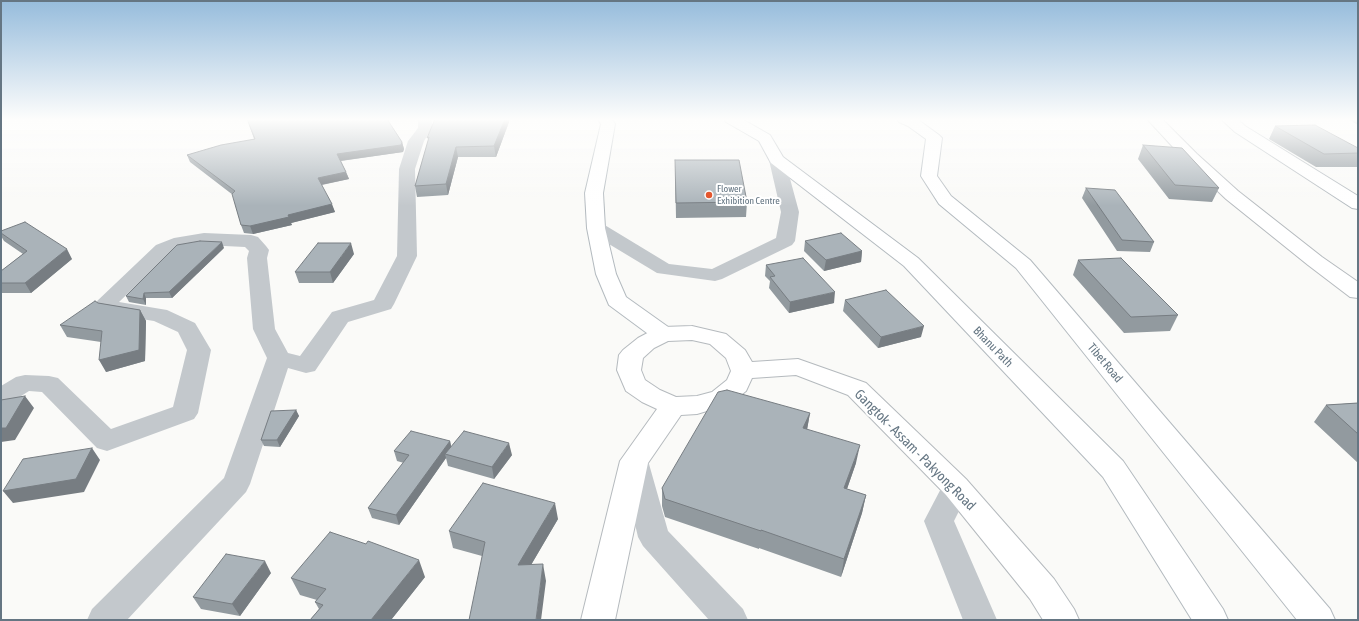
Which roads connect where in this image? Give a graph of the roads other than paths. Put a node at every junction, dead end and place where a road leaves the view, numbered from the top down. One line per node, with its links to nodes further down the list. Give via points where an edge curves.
1 (414, 148): 12 (street, via 407,169 407,256 383,304 340,317 306,365)
2 (603, 148): 9 (street, via 594,193)
3 (770, 148): 7 (street, Bhanu Path)
4 (933, 148): 24 (street, Tibet Road, via 929,176 944,200 1023,264)
5 (1182, 148): 10 (street, via 1232,195)
6 (1270, 148): 8 (street)
7 (776, 160): 9 (street, via 790,212 785,241 715,275 664,269); 23 (street, Bhanu Path, via 911,262 1113,469)
8 (1358, 204)
9 (596, 228): 11 (street, via 606,274 617,300)
10 (1358, 292)
11 (663, 334): 13 (street, via 692,333 718,338 737,355); 15 (street, via 631,355 629,370 635,385)
12 (279, 358): 14 (street, via 264,329 257,258 260,250 251,242 204,239 174,244 163,249 106,302 112,308 159,315 187,328 199,350 185,413 106,441 49,384 25,383); 18 (street, via 236,484)
13 (743, 371): 15 (street, via 737,385 721,398 697,405); 17 (street, Gangtok - Assam - Pakyong Road, via 798,367 857,389)
14 (1, 397)
15 (673, 406): 16 (street)
16 (634, 461): 19 (street); 20 (street, via 654,537)
17 (956, 487): 21 (street, via 939,521); 22 (street, Gangtok - Assam - Pakyong Road, via 1042,589)
18 (104, 620)
19 (598, 620)
20 (731, 620)
21 (980, 620)
22 (1062, 620)
23 (1211, 620)
24 (1318, 620)

